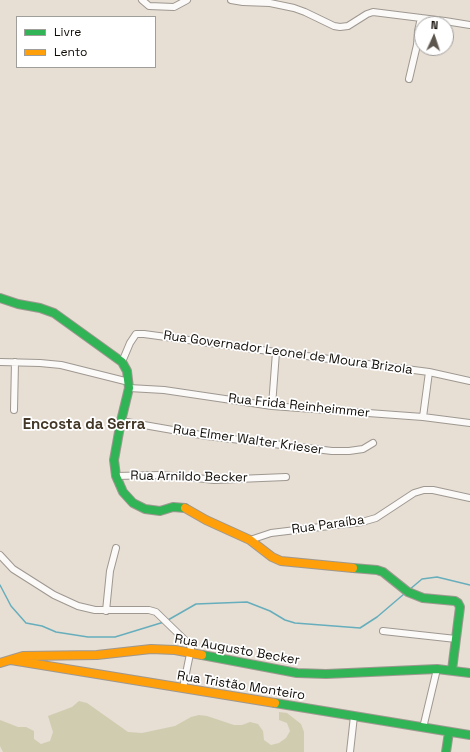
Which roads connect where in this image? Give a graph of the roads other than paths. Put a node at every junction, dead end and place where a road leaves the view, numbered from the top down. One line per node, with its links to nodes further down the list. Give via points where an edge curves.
1 (142, 0): 2 (street, via 149,6 174,7)
2 (187, 0)
3 (231, 0): 4 (street, via 294,8 340,27 348,26 373,12)
4 (414, 17)
5 (454, 23): 6 (street)
6 (470, 25)
7 (414, 56): 8 (street)
8 (409, 79)
9 (0, 298): 13 (street, via 54,313)
10 (276, 352): 13 (street, Rua Governador Leonel de Moura Brizola, via 136,334); 14 (street, Rua Governador Leonel de Moura Brizola); 17 (street)
11 (0, 362): 12 (street, Rua Frida Reinheimmer)
12 (15, 362): 16 (street, Rua Frida Reinheimmer, via 61,365); 18 (street)
13 (122, 362): 16 (street, via 127,371)
14 (429, 372): 15 (street, Rua Governador Leonel de Moura Brizola); 19 (street)
15 (470, 381)
16 (129, 385): 17 (street, Rua Frida Reinheimmer); 20 (street)
17 (272, 406): 19 (street, Rua Frida Reinheimmer)
18 (14, 410)
19 (423, 417): 21 (street, Rua Frida Reinheimmer)
20 (121, 421): 22 (street, Rua Elmer Walter Krieser, via 207,436 332,451 363,449); 23 (street, via 114,460)
21 (470, 423)
22 (373, 443)
23 (116, 476): 24 (street, Rua Arnildo Becker, via 159,475 214,480); 26 (street, via 123,492 133,504 160,511 173,507 188,509)
24 (286, 477)
25 (470, 498): 26 (street, Rua Paraíba, via 424,490 414,493 376,518 271,533)
26 (250, 540): 31 (street, via 272,558 281,561 378,570 405,589 429,599 458,603 460,606)
27 (116, 548): 29 (street, via 110,571)
28 (0, 555): 29 (street, via 13,569 54,595 78,606)
29 (106, 610): 32 (street, via 156,612 190,645)
30 (383, 630): 31 (street)
31 (456, 639): 36 (street)
32 (190, 652): 33 (street, Rua Augusto Becker, via 151,649 97,655 23,656); 35 (street, Rua Augusto Becker, via 297,673); 38 (street)
33 (8, 660): 34 (street, Rua Augusto Becker); 38 (street, Rua Tristão Monteiro)
34 (0, 663)
35 (437, 669): 36 (street, Rua Augusto Becker); 40 (street)
36 (452, 670): 37 (street, Rua Augusto Becker)
37 (470, 673)
38 (183, 688): 39 (street, Rua Tristão Monteiro)
39 (354, 716): 40 (street, Rua Tristão Monteiro); 43 (street)
40 (423, 728): 41 (street, Rua Tristão Monteiro)
41 (449, 732): 42 (street, Rua Tristão Monteiro); 44 (street)
42 (470, 735)
43 (350, 752)
44 (446, 752)

